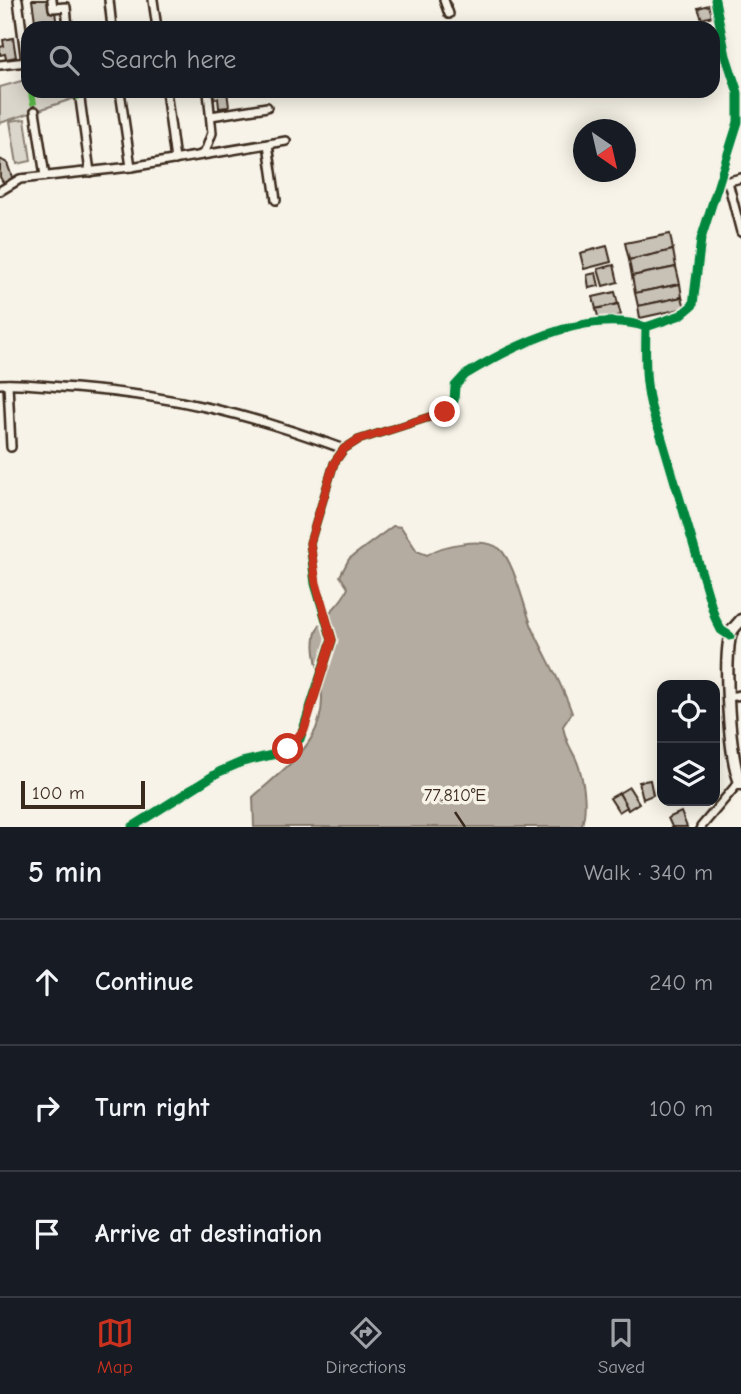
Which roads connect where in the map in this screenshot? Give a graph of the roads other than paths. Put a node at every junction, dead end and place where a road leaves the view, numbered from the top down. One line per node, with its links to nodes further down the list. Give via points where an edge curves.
1 (18, 0): 8 (street)
2 (52, 0): 9 (street, via 53,8 66,7)
3 (109, 0): 10 (street)
4 (153, 0): 11 (street)
5 (444, 0): 7 (street)
6 (715, 0): 12 (street)
7 (449, 14)
8 (21, 21)
9 (67, 21)
10 (110, 21)
11 (156, 21)
12 (719, 21)
13 (720, 25): 32 (street, via 738,93 738,122)
14 (21, 63): 15 (street)
15 (0, 65)
16 (121, 98): 27 (street)
17 (167, 98): 26 (street)
18 (209, 98): 22 (street)
19 (80, 99): 28 (street)
20 (267, 107): 22 (street)
21 (35, 111): 29 (street)
22 (211, 116): 25 (street, via 212,133 205,152)
23 (286, 141): 24 (street)
24 (268, 144): 25 (street); 34 (street)
25 (194, 157): 26 (street)
26 (175, 160): 27 (street)
27 (131, 167): 28 (street)
28 (90, 172): 29 (street)
29 (45, 176): 33 (street, via 20,179)
30 (741, 178): 31 (street)
31 (728, 182): 32 (street); 35 (street)
32 (718, 183): 36 (street, via 701,239 693,305 681,315)
33 (0, 191)
34 (276, 200)
35 (741, 232)
36 (646, 327): 39 (street, via 620,323 564,327 464,375 445,412 369,435); 41 (street, via 645,381 652,414 715,618)
37 (4, 384): 38 (street); 39 (street, via 195,403 266,421)
38 (11, 447)
39 (344, 449): 45 (street, via 334,463 311,535 316,583 332,640 300,739 280,753 219,772)
40 (741, 620): 41 (street)
41 (730, 636): 43 (street)
42 (741, 695): 43 (street)
43 (729, 697): 44 (street, via 732,755)
44 (740, 783): 46 (street)
45 (132, 827)
46 (701, 827)

